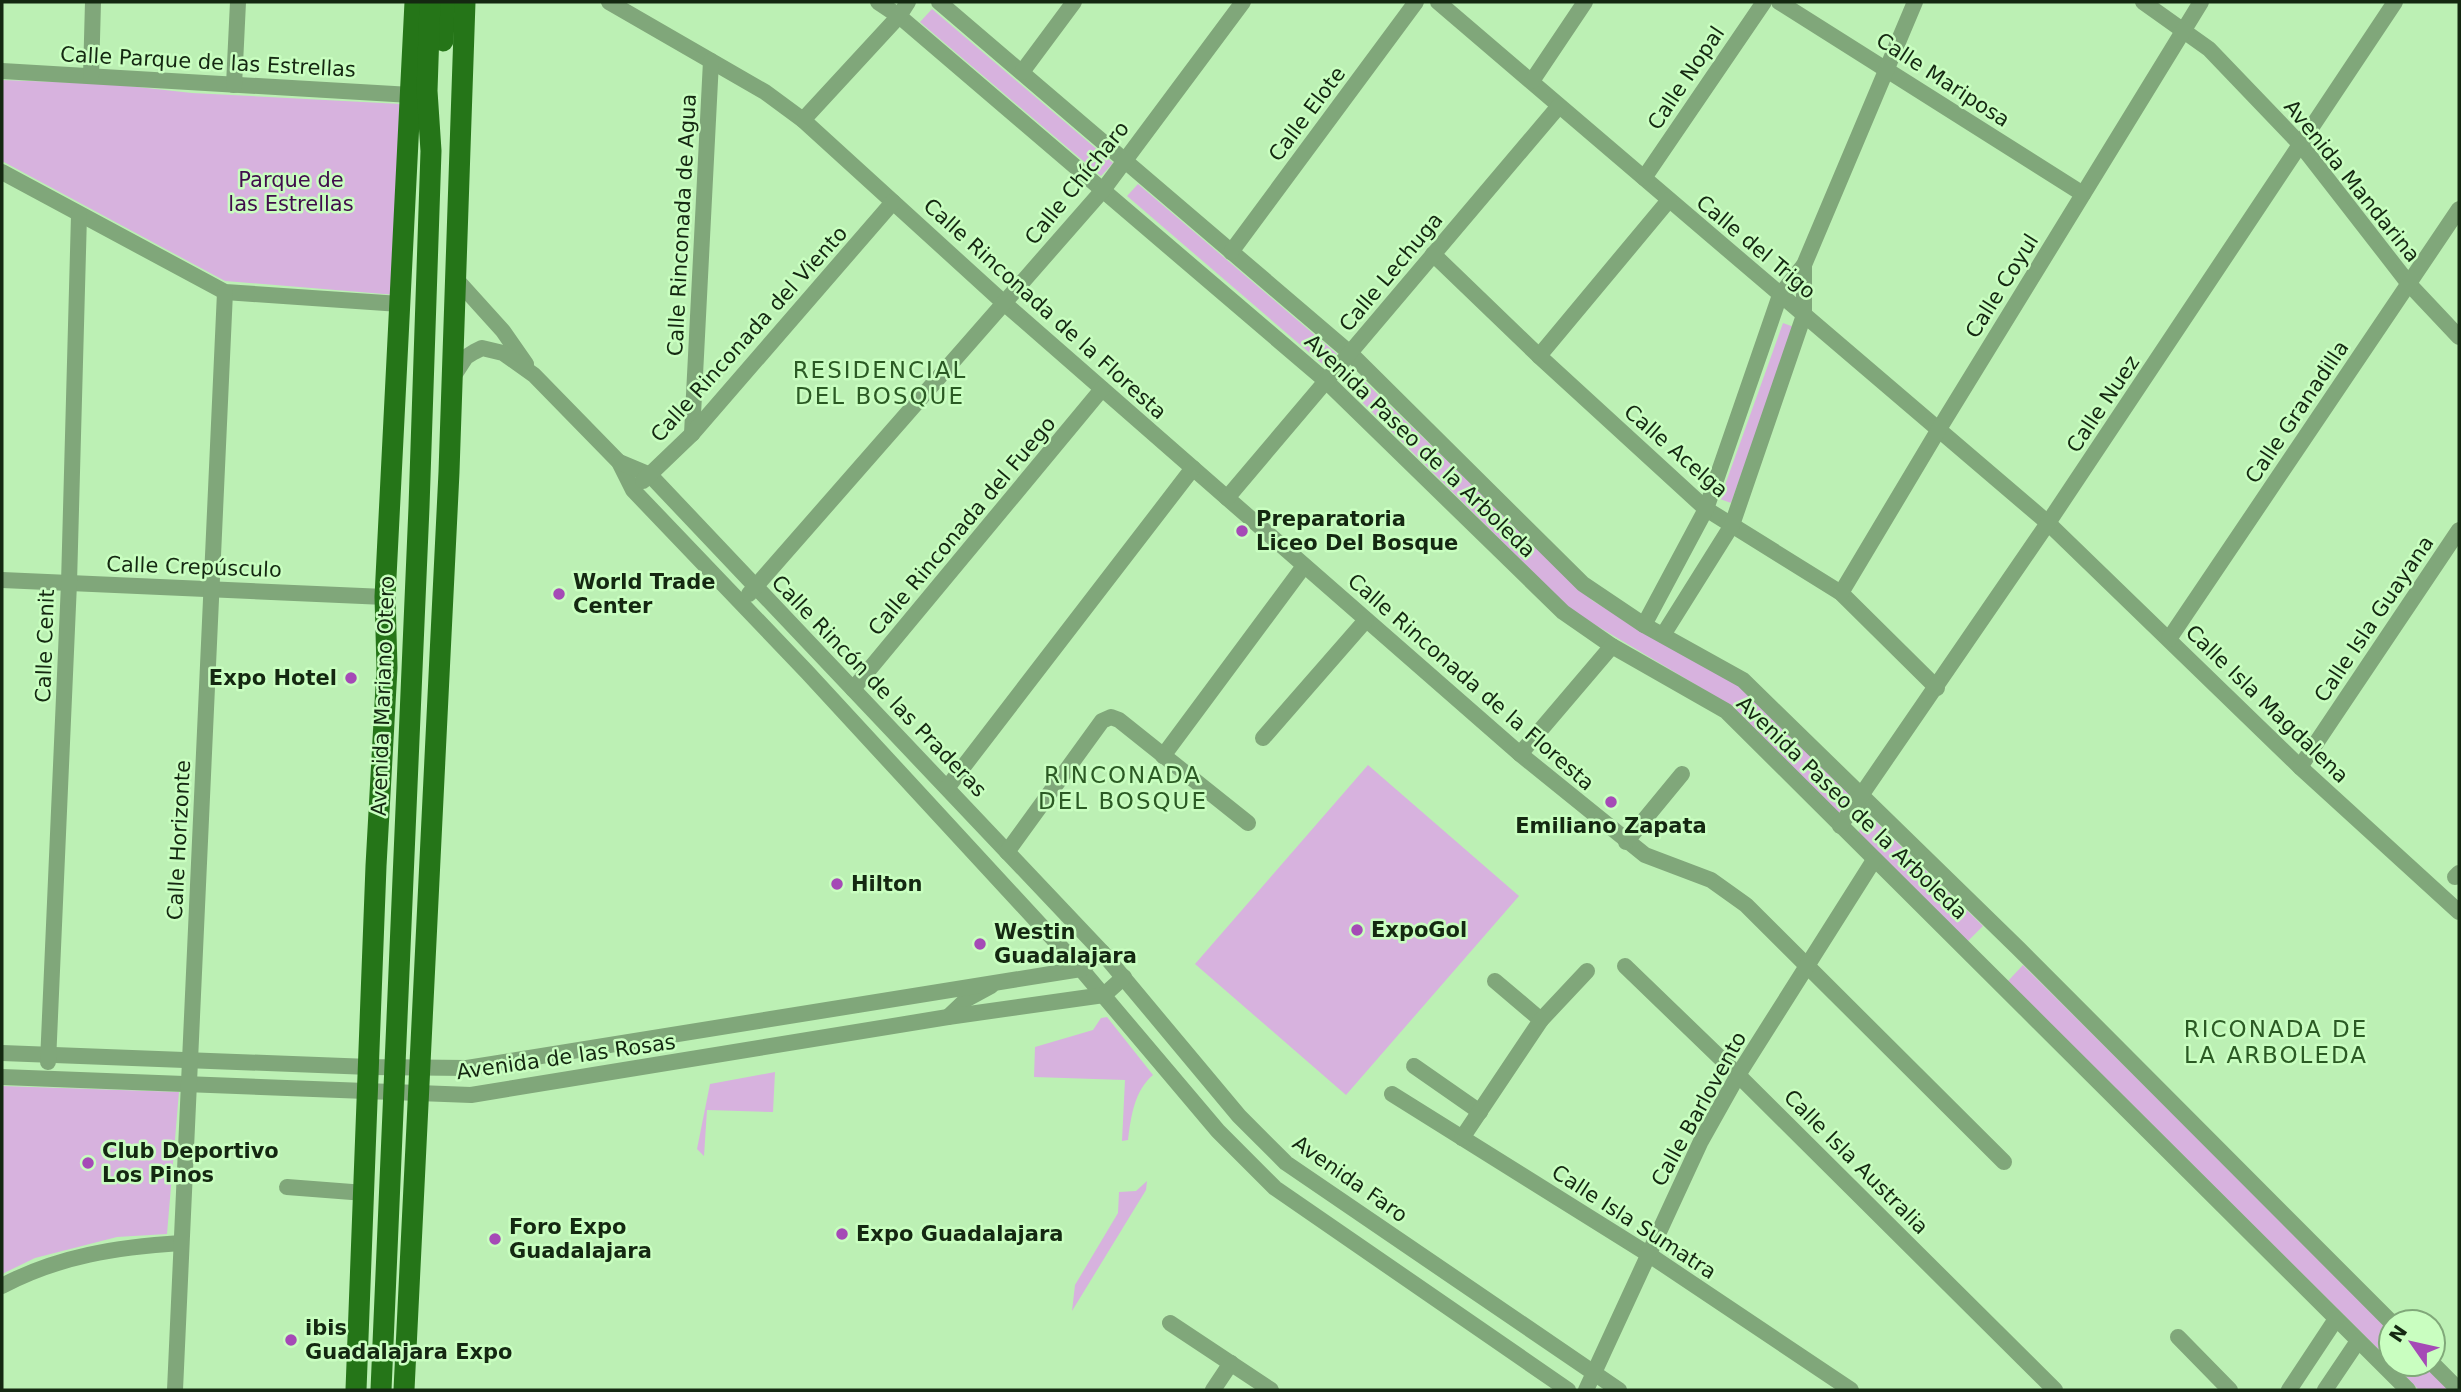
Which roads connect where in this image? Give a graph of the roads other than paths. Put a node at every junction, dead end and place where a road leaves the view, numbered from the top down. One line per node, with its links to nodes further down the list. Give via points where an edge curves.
1 (93, 2): 27 (street)
2 (238, 2): 29 (street)
3 (415, 2): 30 (main road, Avenida Mariano Otero)
4 (430, 2): 30 (main road, Avenida Mariano Otero)
5 (445, 2): 30 (main road, Avenida Mariano Otero)
6 (465, 2): 46 (main road)
7 (609, 2): 23 (street, Calle Rinconada de la Floresta)
8 (878, 2): 21 (street, Avenida Paseo de la Arboleda)
9 (939, 2): 26 (street, Avenida Paseo de la Arboleda)
10 (1074, 2): 26 (street)
11 (1243, 2): 34 (street, Calle Chícharo)
12 (1416, 2): 43 (street, Calle Elote)
13 (1438, 2): 28 (street, Calle del Trigo)
14 (1585, 2): 28 (street)
15 (1764, 2): 36 (street, Calle Nopal)
16 (1779, 2): 24 (street, Calle Mariposa)
17 (1915, 2): 24 (street)
18 (2143, 2): 22 (street, Avenida Mandarina)
19 (2201, 2): 22 (street, Calle Coyul)
20 (2395, 2): 33 (street, Calle Nuez)
21 (903, 9): 32 (street); 37 (street, Avenida Paseo de la Arboleda)
22 (2184, 29): 33 (street, Avenida Mandarina); 38 (street, Calle Coyul)
23 (711, 61): 32 (street, Calle Rinconada de la Floresta); 61 (street, Calle Rinconada de Agua)
24 (1886, 69): 38 (street, Calle Mariposa); 45 (street)
25 (2, 71): 27 (street, Calle Parque de las Estrellas)
26 (1022, 72): 34 (street, Avenida Paseo de la Arboleda)
27 (91, 76): 29 (street, Calle Parque de las Estrellas)
28 (1532, 81): 31 (street, Calle del Trigo)
29 (234, 85): 30 (street, Calle Parque de las Estrellas)
30 (426, 93): 51 (main road, Avenida Mariano Otero); 68 (main road, Avenida Mariano Otero, via 431,150)
31 (1559, 106): 36 (street, Calle del Trigo); 44 (street, Calle Lechuga)
32 (803, 120): 40 (street, Calle Rinconada de la Floresta)
33 (2301, 145): 47 (street, Avenida Mandarina); 70 (street, Calle Nuez)
34 (1126, 159): 37 (street, Calle Chícharo); 43 (street, Avenida Paseo de la Arboleda)
35 (2, 172): 42 (street)
36 (1644, 178): 39 (street, Calle del Trigo)
37 (1103, 190): 50 (street, Calle Chícharo); 57 (street, Avenida Paseo de la Arboleda)
38 (2083, 194): 60 (street, Calle Coyul)
39 (1669, 200): 49 (street, Calle del Trigo); 55 (street)
40 (893, 202): 50 (street, Calle Rinconada de la Floresta); 61 (street, Calle Rinconada del Viento)
41 (2459, 209): 47 (street, Calle Granadilla)
42 (79, 215): 48 (street); 75 (street, Calle Cenit)
43 (1231, 251): 54 (street, Avenida Paseo de la Arboleda)
44 (1433, 254): 54 (street, Calle Lechuga); 55 (street, Calle Acelga)
45 (1804, 265): 49 (street); 52 (street)
46 (456, 279): 56 (street, Calle Rincón de las Praderas, via 503,331); 58 (main road)
47 (2409, 284): 53 (street, Avenida Mandarina); 84 (street, Calle Granadilla)
48 (225, 292): 51 (street); 77 (street, Calle Horizonte)
49 (1780, 295): 52 (street, Calle del Trigo); 69 (street)
50 (1004, 303): 59 (street, Calle Rinconada de la Floresta); 76 (street, Calle Chícharo)
51 (400, 304): 79 (main road, Avenida Mariano Otero)
52 (1804, 315): 60 (street, Calle del Trigo); 71 (street)
53 (2459, 337)
54 (1350, 353): 57 (street, Calle Lechuga); 82 (street, Avenida Paseo de la Arboleda, via 1583,584)
55 (1539, 356): 69 (street, Calle Acelga)
56 (534, 375): 58 (street, Calle Rincón de las Praderas, via 503,353 482,348 466,357); 62 (street, Calle Rincón de las Praderas)
57 (1326, 381): 67 (street, Calle Lechuga); 85 (street, Avenida Paseo de la Arboleda, via 1563,612)
58 (451, 386): 64 (main road)
59 (1102, 389): 63 (street, Calle Rinconada de la Floresta); 88 (street, Calle Rinconada del Fuego)
60 (1938, 429): 70 (street, Calle del Trigo); 78 (street, Calle Coyul)
61 (692, 434): 65 (street, Calle Rinconada del Viento)
62 (619, 462): 65 (street, Calle Rincón de las Praderas); 66 (street, Calle Rincón de las Praderas)
63 (1193, 468): 67 (street, Calle Rinconada de la Floresta); 95 (street)
64 (449, 472): 89 (main road); 120 (main road)
65 (650, 475): 66 (street, Calle Rinconada del Viento); 76 (street, Calle Rincón de las Praderas)
66 (633, 490): 80 (street, Calle Rincón de las Praderas)
67 (1227, 498): 73 (street, Calle Rinconada de la Floresta)
68 (419, 507): 86 (main road); 89 (main road, Avenida Mariano Otero)
69 (1706, 509): 71 (street, Calle Acelga); 82 (street)
70 (2048, 523): 84 (street, Calle Isla Magdalena); 87 (street, Calle Nuez)
71 (1732, 525): 78 (street, Calle Acelga); 83 (street)
72 (2459, 533): 93 (street, Calle Isla Guayana)
73 (1304, 566): 81 (street, Calle Rinconada de la Floresta); 92 (street)
74 (2, 580): 75 (street, Calle Crepúsculo)
75 (69, 583): 77 (street, Calle Crepúsculo); 115 (street, Calle Cenit)
76 (756, 587): 80 (street, Calle Chícharo); 88 (street, Calle Rincón de las Praderas)
77 (211, 589): 79 (street, Calle Crepúsculo); 116 (street, Calle Horizonte)
78 (1841, 593): 87 (street, Calle Acelga)
79 (385, 597): 86 (main road, Avenida Mariano Otero)
80 (741, 604): 106 (street, Calle Rincón de las Praderas)
81 (1366, 620): 90 (street); 91 (street, Calle Rinconada de la Floresta)
82 (1644, 625): 83 (street, Avenida Paseo de la Arboleda)
83 (1662, 635): 96 (street, Avenida Paseo de la Arboleda, via 1744,680)
84 (2169, 639): 93 (street, Calle Isla Magdalena)
85 (1612, 646): 91 (street); 98 (street, Avenida Paseo de la Arboleda, via 1726,710)
86 (387, 668): 118 (main road, Avenida Mariano Otero)
87 (1937, 688): 96 (street, Calle Nuez)
88 (853, 689): 95 (street, Calle Rincón de las Praderas)
89 (410, 715): 119 (main road, Avenida Mariano Otero)
90 (1263, 738)
91 (1520, 754): 99 (street, Calle Rinconada de la Floresta)
92 (1163, 756): 97 (street); 100 (street, via 1119,720 1102,721)
93 (2300, 767): 102 (street, Calle Isla Magdalena)
94 (1682, 774): 99 (street)
95 (947, 788): 100 (street, Calle Rincón de las Praderas)
96 (1862, 795): 98 (street, Calle Nuez); 137 (street, Avenida Paseo de la Arboleda)
97 (1248, 823)
98 (1840, 826): 101 (street, Avenida Paseo de la Arboleda)
99 (1626, 842): 104 (street, Calle Rinconada de la Floresta, via 1658,861 1711,880 1746,905)
100 (1007, 852): 103 (street, Calle Rincón de las Praderas)
101 (1874, 860): 104 (street, Calle Barlovento); 138 (street, Avenida Paseo de la Arboleda)
102 (2459, 912)
103 (1101, 951): 106 (street); 108 (street, Avenida Faro)
104 (1807, 965): 121 (street, Calle Barlovento); 131 (street, Calle Rinconada de la Floresta)
105 (1625, 966): 121 (street, Calle Isla Australia)
106 (1081, 969): 109 (street, Avenida de las Rosas); 111 (street)
107 (1587, 971): 113 (street)
108 (1124, 976): 111 (street); 143 (street, Avenida Faro, via 1239,1116 1286,1163)
109 (1003, 980): 112 (street, via 967,999); 120 (street, Avenida de las Rosas, via 467,1068)
110 (1495, 981): 113 (street)
111 (1104, 995): 112 (street, Avenida de las Rosas); 150 (street, via 1218,1131 1275,1188)
112 (948, 1017): 127 (street, Avenida de las Rosas, via 471,1095)
113 (1541, 1020): 129 (street)
114 (2, 1053): 115 (street, Avenida de las Rosas)
115 (49, 1054): 116 (street, Avenida de las Rosas); 123 (street, Calle Cenit)
116 (190, 1060): 118 (street, Avenida de las Rosas); 124 (street, Calle Horizonte)
117 (1415, 1066): 129 (street)
118 (370, 1067): 119 (street, Avenida de las Rosas); 125 (main road, Avenida Mariano Otero)
119 (394, 1068): 120 (street, Avenida de las Rosas); 126 (main road, Avenida Mariano Otero)
120 (419, 1068): 127 (main road)
121 (1738, 1075): 135 (street, Calle Barlovento); 154 (street, Calle Isla Australia)
122 (2, 1077): 123 (street, Avenida de las Rosas)
123 (47, 1079): 124 (street, Avenida de las Rosas)
124 (189, 1083): 125 (street, Avenida de las Rosas); 134 (street, Calle Horizonte)
125 (369, 1091): 126 (street, Avenida de las Rosas); 133 (main road, Avenida Mariano Otero)
126 (394, 1092): 127 (street, Avenida de las Rosas); 146 (main road, Avenida Mariano Otero)
127 (418, 1093): 147 (main road)
128 (1392, 1094): 130 (street, Calle Isla Sumatra)
129 (1480, 1112): 130 (street)
130 (1462, 1138): 135 (street, Calle Isla Sumatra)
131 (2004, 1162)
132 (287, 1186): 133 (street)
133 (365, 1193): 145 (main road, Avenida Mariano Otero)
134 (181, 1243): 136 (street, via 69,1259); 144 (street, Calle Horizonte)
135 (1648, 1254): 143 (street, Calle Barlovento); 153 (street, Calle Isla Sumatra)
136 (2, 1286)
137 (2377, 1308)
138 (2336, 1320): 141 (street, Avenida Paseo de la Arboleda); 156 (street)
139 (1170, 1323): 142 (street)
140 (2178, 1337): 155 (street)
141 (2358, 1341): 157 (street); 158 (street, Avenida Paseo de la Arboleda)
142 (1231, 1363): 148 (street); 149 (street)
143 (1594, 1374): 151 (street, Calle Barlovento); 152 (street, Avenida Faro)
144 (175, 1390)
145 (356, 1390)
146 (381, 1390)
147 (404, 1390)
148 (1213, 1390)
149 (1272, 1390)
150 (1568, 1390)
151 (1586, 1390)
152 (1619, 1390)
153 (1851, 1390)
154 (2054, 1390)
155 (2230, 1390)
156 (2289, 1390)
157 (2325, 1390)
158 (2408, 1390)

